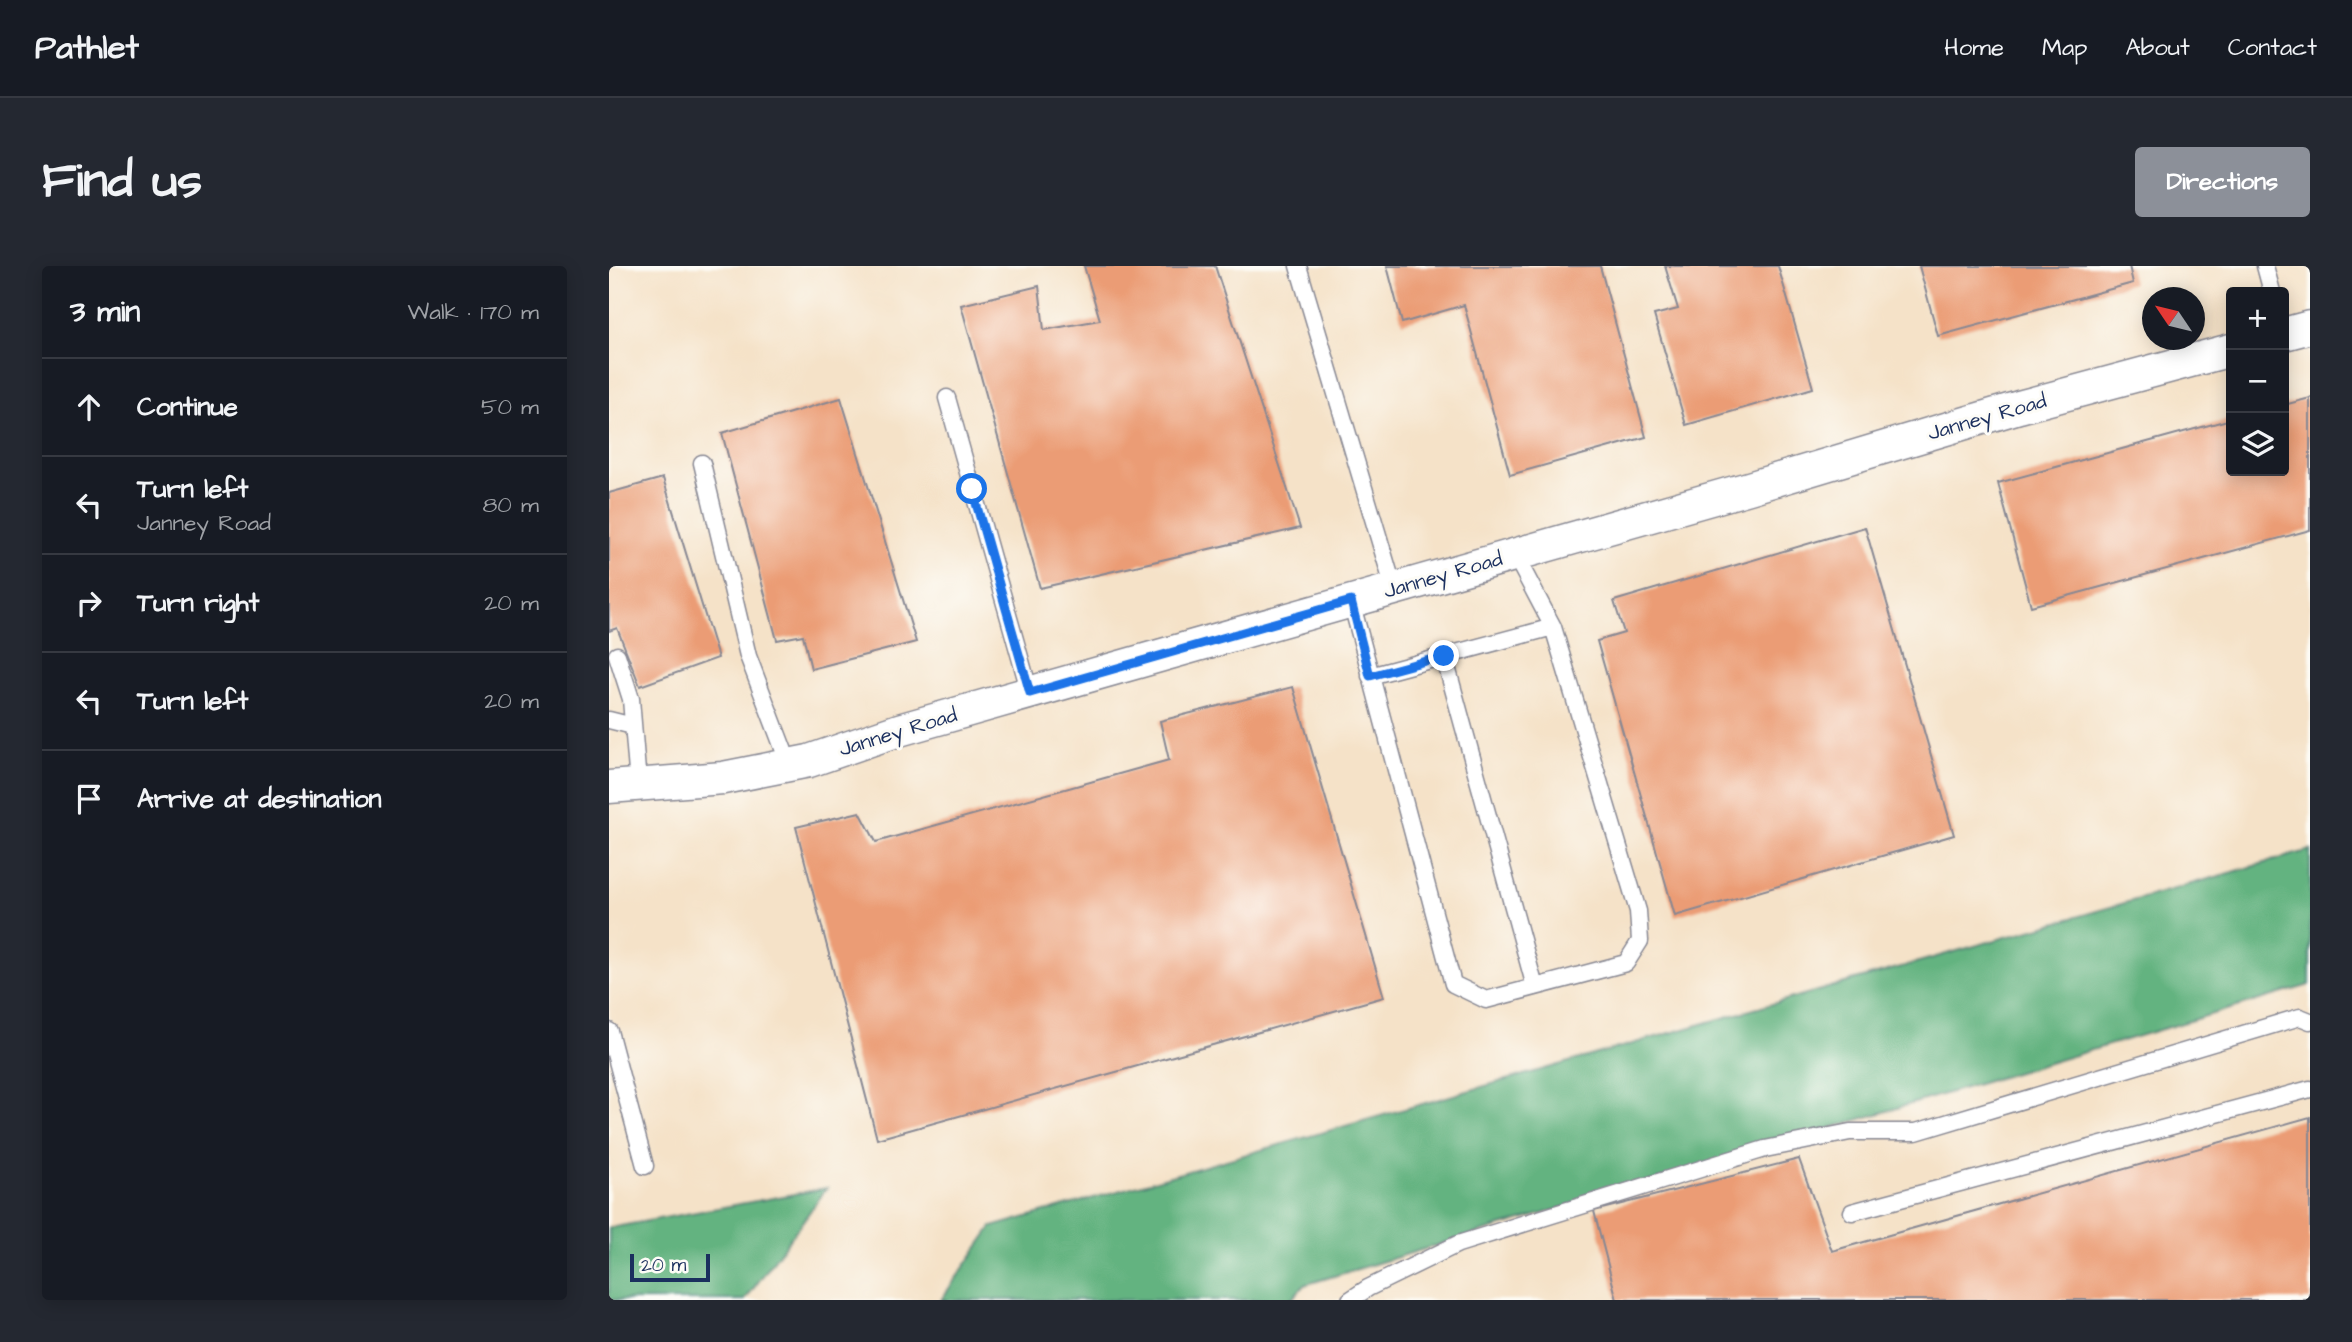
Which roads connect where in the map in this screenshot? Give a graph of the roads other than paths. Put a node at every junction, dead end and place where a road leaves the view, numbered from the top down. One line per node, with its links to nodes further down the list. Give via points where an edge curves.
1 (1298, 266): 10 (lane)
2 (2266, 266): 3 (lane)
3 (2271, 287)
4 (2310, 327): 5 (street)
5 (2289, 333)
6 (2226, 351): 9 (street, Janney Road)
7 (947, 398): 16 (lane)
8 (702, 463): 19 (lane, via 748,656)
9 (1515, 555): 10 (street, Janney Road); 12 (lane)
10 (1394, 589): 11 (street, Janney Road)
11 (1351, 601): 15 (lane); 16 (street, Janney Road)
12 (1553, 627): 14 (lane); 21 (lane, via 1638,911 1640,941 1626,963)
13 (617, 655): 18 (lane, via 631,699)
14 (1444, 656): 15 (lane); 21 (lane)
15 (1370, 676): 21 (lane, via 1453,984 1486,1000)
16 (1030, 693): 19 (street, Janney Road)
17 (609, 720): 18 (lane)
18 (633, 726): 20 (lane)
19 (789, 764): 20 (street, Janney Road, via 723,778)
20 (623, 786)
21 (1535, 987)
22 (2310, 1021): 27 (lane, via 2300,1017 1916,1132 1850,1132 1765,1149 1458,1244)
23 (609, 1031): 25 (lane)
24 (2310, 1089): 26 (lane)
25 (645, 1166)
26 (1852, 1212)
27 (1350, 1300)

